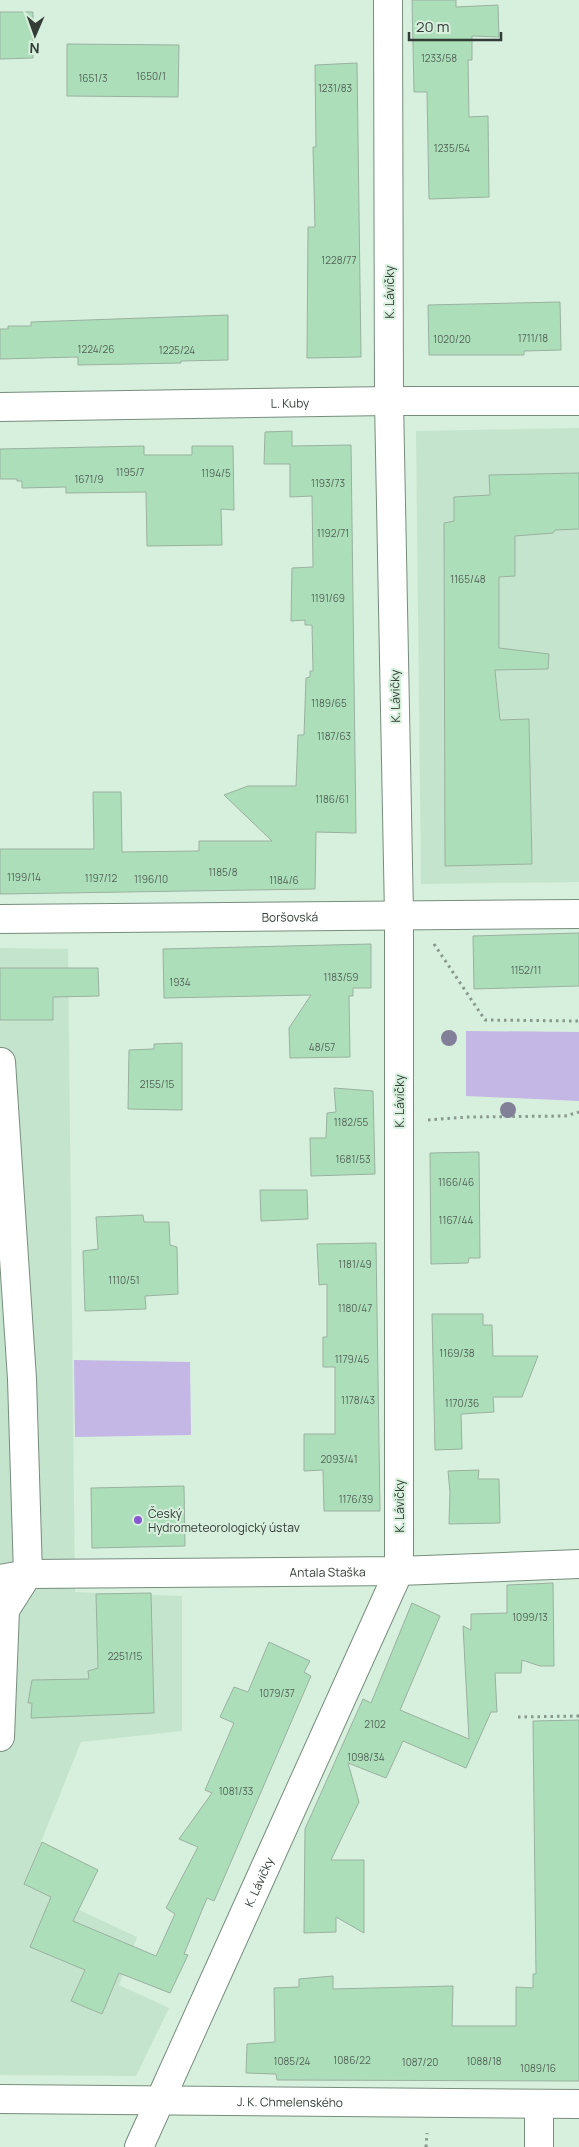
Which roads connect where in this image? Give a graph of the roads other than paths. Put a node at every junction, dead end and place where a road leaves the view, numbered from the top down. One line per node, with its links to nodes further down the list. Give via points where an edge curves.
1 (388, 0): 2 (street, K. Lávičky)
2 (389, 401): 3 (street, L. Kuby); 4 (street, L. Kuby); 6 (street, K. Lávičky)
3 (579, 401)
4 (0, 407)
5 (579, 914): 6 (street, Boršovská)
6 (409, 915): 7 (street, Boršovská); 12 (street, K. Lávičky, via 399,1122)
7 (0, 919)
8 (1, 1062): 9 (street)
9 (5, 1206): 10 (street)
10 (11, 1366): 13 (street)
11 (579, 1564): 12 (street, Antala Staška)
12 (399, 1571): 13 (street, Antala Staška); 17 (street, K. Lávičky)
13 (28, 1574): 14 (street, Antala Staška); 15 (street, via 5,1610)
14 (0, 1579)
15 (0, 1737)
16 (0, 2099): 17 (street, J. K. Chmelenského)
17 (160, 2101): 18 (street, J. K. Chmelenského); 20 (street, K. Lávičky)
18 (539, 2104): 19 (street, J. K. Chmelenského); 21 (street)
19 (579, 2104)
20 (139, 2147)
21 (539, 2147)

